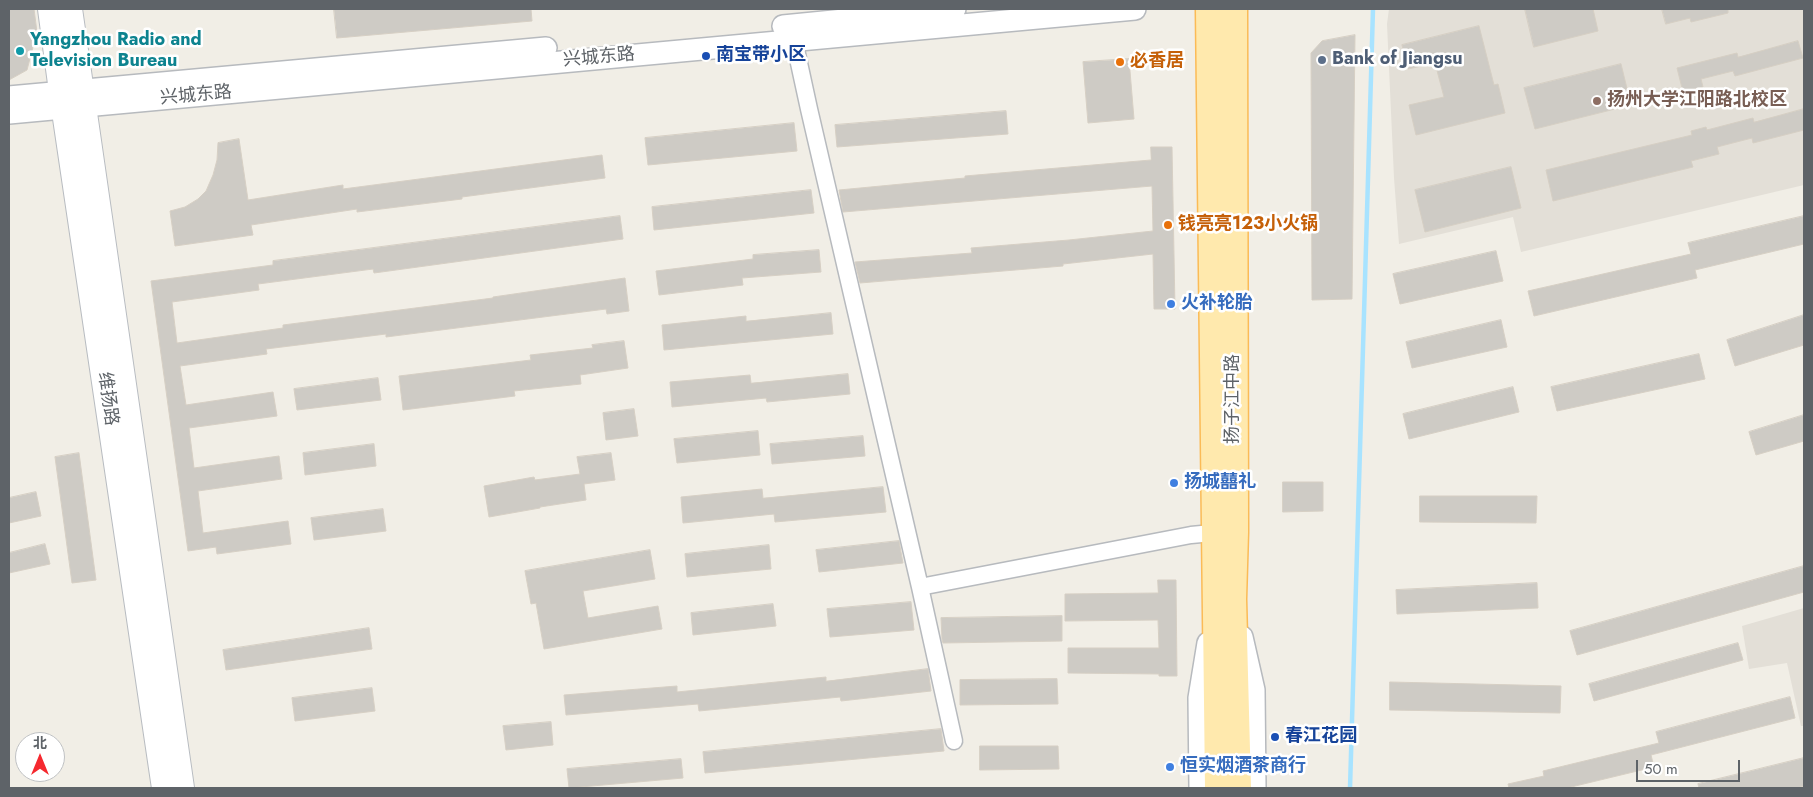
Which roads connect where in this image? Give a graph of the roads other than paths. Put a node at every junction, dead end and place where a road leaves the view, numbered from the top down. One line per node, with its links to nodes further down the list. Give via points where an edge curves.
1 (50, 9): 9 (main road, 维扬路)
2 (70, 9): 9 (main road, 维扬路)
3 (955, 9): 9 (street, 兴城东路)
4 (1135, 9): 7 (street, 兴城东路)
5 (1209, 9): 11 (main road, 扬子江中路)
6 (1234, 9): 11 (main road, 扬子江中路)
7 (794, 40): 9 (street, 兴城东路); 12 (street)
8 (9, 96): 9 (street)
9 (72, 99): 10 (street); 15 (main road, 维扬路); 16 (main road, 维扬路)
10 (9, 113)
11 (1225, 532): 12 (street, via 1191,535); 13 (main road, 扬子江中路)
12 (920, 587): 14 (street)
13 (1224, 600): 17 (street, via 1199,698); 18 (main road, 扬子江中路); 19 (main road, 扬子江中路); 20 (street, via 1254,690)
14 (954, 741)
15 (164, 788)
16 (182, 788)
17 (1200, 788)
18 (1218, 788)
19 (1238, 788)
20 (1255, 788)

